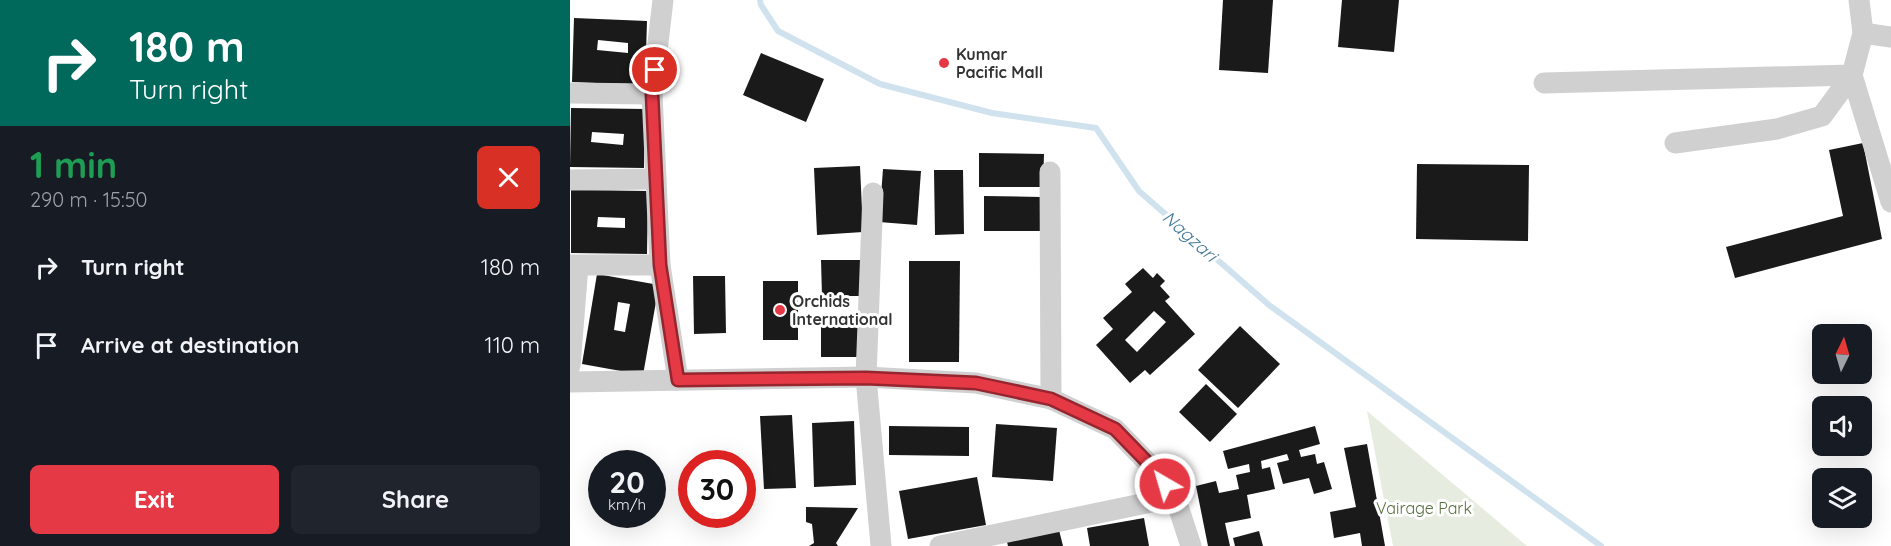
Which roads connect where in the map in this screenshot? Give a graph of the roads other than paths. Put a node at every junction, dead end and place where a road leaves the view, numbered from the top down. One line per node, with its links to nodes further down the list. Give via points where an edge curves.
1 (663, 0): 8 (street)
2 (1859, 0): 3 (street)
3 (1863, 33): 4 (street); 5 (street)
4 (1891, 38)
5 (1852, 75): 6 (street); 9 (street, via 1822,116 1777,129); 14 (street)
6 (1544, 83)
7 (570, 93): 8 (street)
8 (652, 94): 11 (street)
9 (1675, 143)
10 (1050, 172): 21 (street)
11 (656, 179): 12 (street); 15 (street)
12 (570, 180)
13 (873, 193): 18 (street)
14 (1891, 202)
15 (660, 265): 16 (street); 19 (street)
16 (574, 266): 17 (street)
17 (570, 366)
18 (866, 378): 19 (street); 21 (street, via 976,383); 23 (street)
19 (678, 380): 20 (street)
20 (570, 382)
21 (1051, 399): 22 (street, via 1115,429)
22 (1175, 497): 24 (street); 25 (street)
23 (881, 546)
24 (940, 546)
25 (1191, 546)

